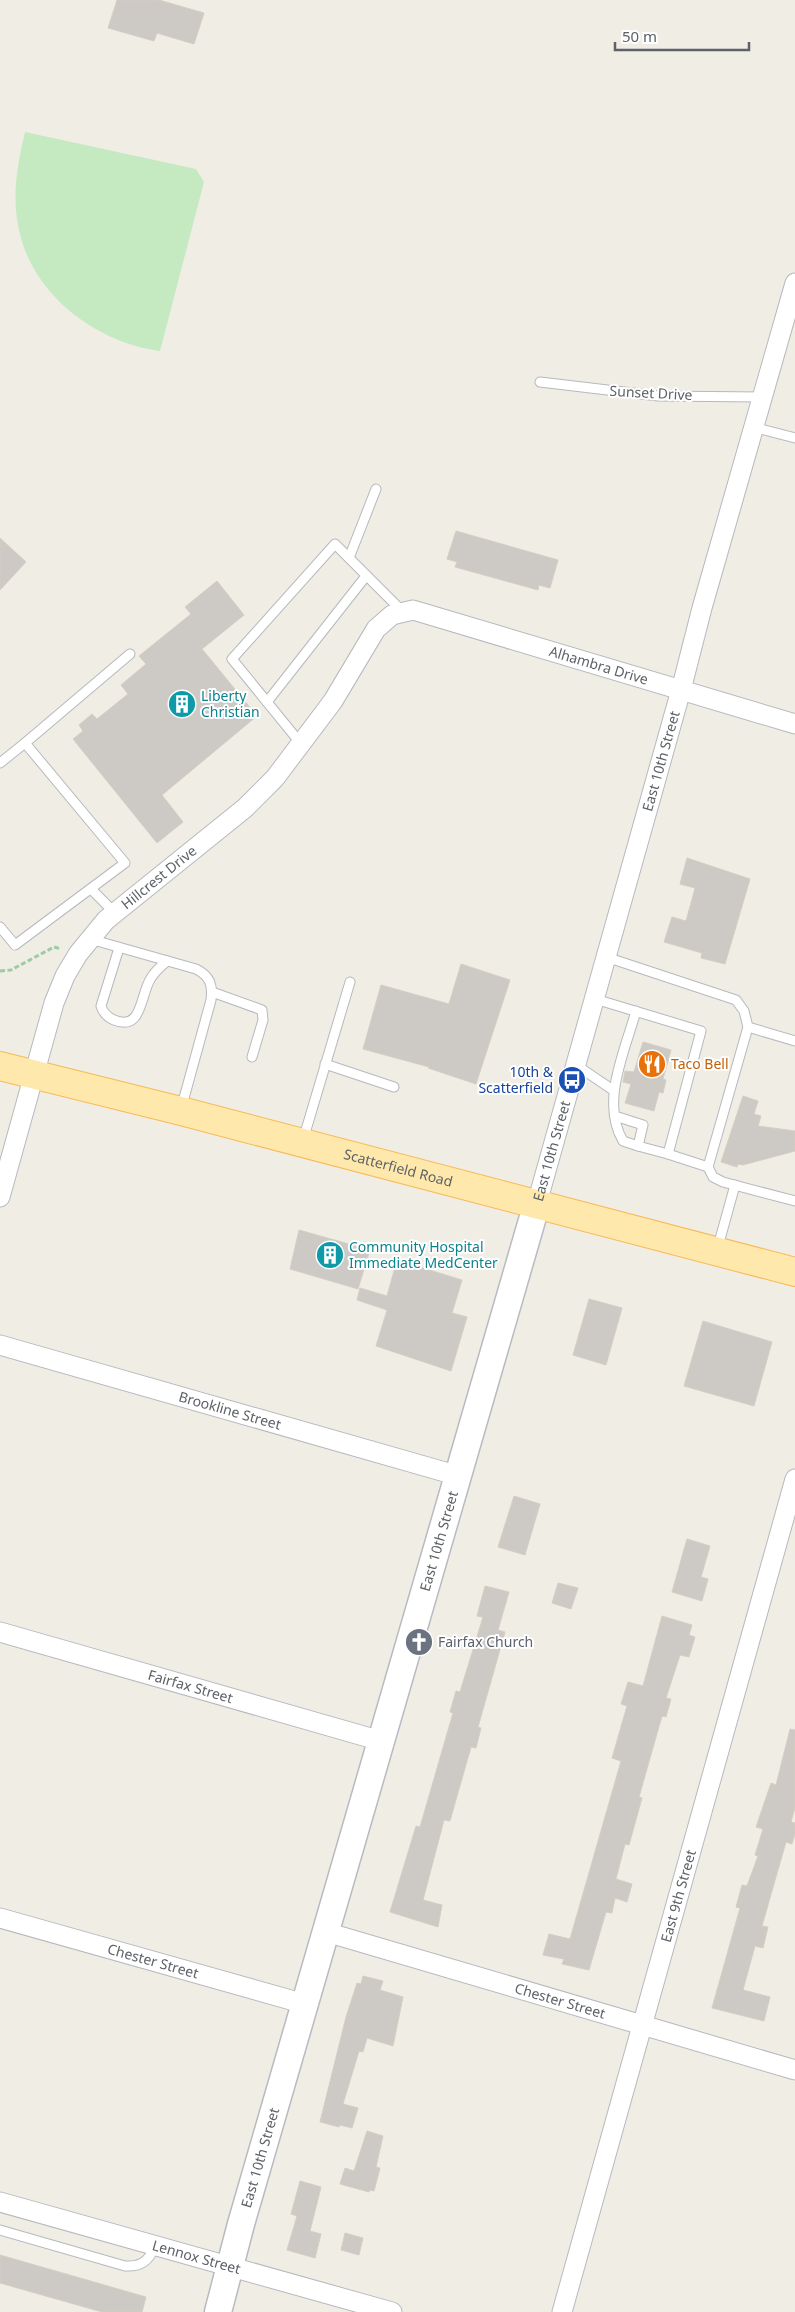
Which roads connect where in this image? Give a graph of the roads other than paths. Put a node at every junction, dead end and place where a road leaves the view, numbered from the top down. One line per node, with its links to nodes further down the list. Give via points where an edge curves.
1 (795, 283): 3 (street, East 10th Street)
2 (540, 382): 3 (lane, Sunset Drive, via 658,396)
3 (762, 397): 4 (street, East 10th Street)
4 (753, 426): 5 (lane); 11 (street, East 10th Street)
5 (795, 438)
6 (376, 489): 7 (lane)
7 (349, 558): 8 (lane); 12 (lane, via 335,544 232,658)
8 (366, 576): 9 (lane); 12 (lane)
9 (402, 611): 11 (street, Alhambra Drive, via 413,610); 15 (street, Hillcrest Drive, via 392,614 376,629)
10 (130, 654): 14 (lane)
11 (681, 690): 13 (street, Alhambra Drive); 22 (street, East 10th Street)
12 (267, 702): 15 (lane)
13 (795, 724)
14 (24, 743): 16 (lane); 17 (lane, via 125,863)
15 (302, 745): 18 (street, Hillcrest Drive, via 244,808)
16 (0, 763)
17 (91, 889): 18 (lane); 19 (lane, via 15,945)
18 (114, 912): 20 (street, Hillcrest Drive)
19 (0, 927)
20 (84, 946): 21 (lane); 34 (street, Hillcrest Drive, via 65,976 54,1003)
21 (119, 948): 23 (lane); 23 (lane, via 101,1006 106,1016 120,1022 132,1020 137,1015 150,978)
22 (606, 957): 26 (street, East 10th Street); 28 (lane, via 736,1000 744,1011)
23 (167, 961): 25 (lane, via 203,973 209,979)
24 (350, 982): 31 (lane)
25 (212, 992): 30 (lane, via 262,1010 263,1020); 37 (lane)
26 (595, 998): 27 (lane); 32 (street, East 10th Street)
27 (636, 1011): 36 (lane); 41 (lane, via 701,1031)
28 (748, 1027): 29 (lane); 42 (lane)
29 (795, 1041)
30 (252, 1057)
31 (325, 1064): 35 (lane); 39 (lane)
32 (576, 1065): 36 (lane); 46 (street, East 10th Street)
33 (0, 1066): 34 (main road, Scatterfield Road)
34 (34, 1074): 37 (main road, Scatterfield Road); 44 (street, Hillcrest Drive)
35 (394, 1087)
36 (613, 1090): 38 (lane)
37 (180, 1110): 39 (main road, Scatterfield Road)
38 (614, 1116): 40 (lane, via 616,1130 623,1141); 40 (lane, via 643,1125)
39 (302, 1142): 46 (main road, Scatterfield Road)
40 (638, 1146): 41 (lane)
41 (668, 1154): 42 (lane)
42 (708, 1167): 43 (lane, via 713,1177)
43 (735, 1185): 45 (lane); 47 (lane)
44 (0, 1197)
45 (795, 1201)
46 (537, 1203): 47 (main road, Scatterfield Road); 50 (street, East 10th Street)
47 (717, 1251): 48 (main road, Scatterfield Road)
48 (795, 1272)
49 (0, 1345): 50 (street, Brookline Street)
50 (459, 1476): 53 (street, East 10th Street)
51 (795, 1479): 57 (street, East 9th Street)
52 (0, 1632): 53 (street, Fairfax Street)
53 (381, 1741): 55 (street, East 10th Street)
54 (0, 1918): 56 (street, Chester Street)
55 (326, 1932): 56 (street, East 10th Street); 57 (street, Chester Street)
56 (305, 2004): 62 (street, East 10th Street)
57 (642, 2025): 58 (street, Chester Street); 65 (street, East 9th Street)
58 (795, 2070)
59 (0, 2202): 61 (street, Lennox Street)
60 (0, 2230): 61 (lane, via 125,2266 136,2267 145,2262)
61 (155, 2246): 62 (street, Lennox Street)
62 (230, 2267): 63 (street, East 10th Street); 64 (street, Lennox Street)
63 (218, 2312)
64 (392, 2312)
65 (562, 2312)

